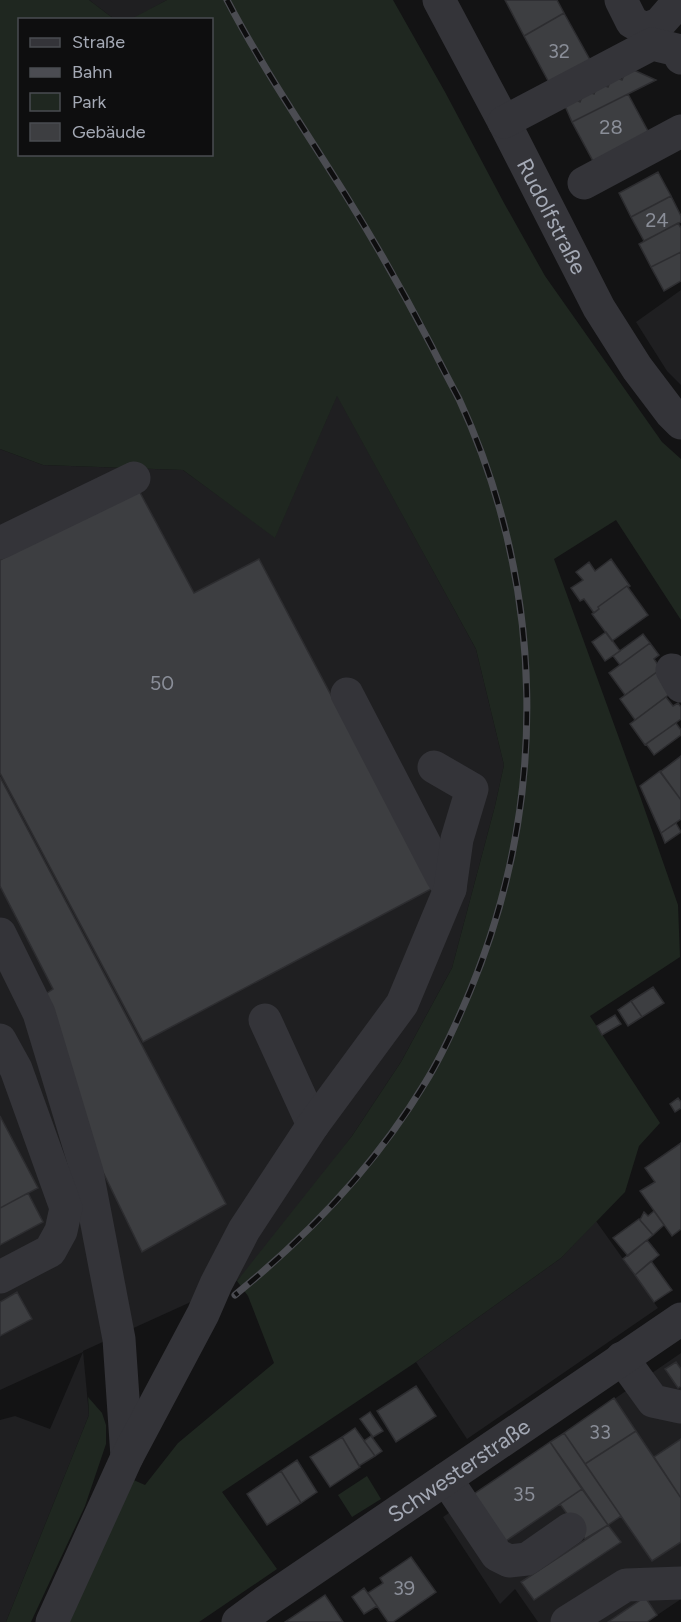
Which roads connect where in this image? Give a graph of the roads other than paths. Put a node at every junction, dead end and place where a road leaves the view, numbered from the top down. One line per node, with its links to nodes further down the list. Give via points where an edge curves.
1 (439, 0): 5 (street, Rudolfstraße)
2 (621, 0): 3 (street, via 632,22 645,28 659,24)
3 (680, 0)
4 (681, 58): 5 (street, via 676,50 652,44)
5 (504, 122): 8 (street, Rudolfstraße, via 599,308 637,368)
6 (681, 131): 7 (street)
7 (584, 183)
8 (681, 423)
9 (134, 478): 10 (street)
10 (0, 543)
11 (347, 694): 13 (street)
12 (434, 767): 13 (street, via 472,789 457,839)
13 (450, 889): 17 (street, via 402,1004)
14 (0, 934): 22 (street, via 39,1013 87,1172 119,1339)
15 (265, 1020): 17 (street)
16 (0, 1040): 18 (street, via 16,1069 66,1208 61,1231 50,1251)
17 (313, 1125): 22 (street, via 244,1230)
18 (0, 1277)
19 (681, 1319): 20 (street, Schwesterstraße)
20 (622, 1358): 21 (street, via 652,1401); 23 (street, Schwesterstraße)
21 (681, 1407)
22 (127, 1457): 26 (street)
23 (446, 1479): 24 (street, via 496,1555 509,1561 527,1559); 27 (street, Schwesterstraße)
24 (570, 1529)
25 (681, 1583): 28 (street, via 626,1585)
26 (52, 1622)
27 (239, 1622)
28 (567, 1622)

